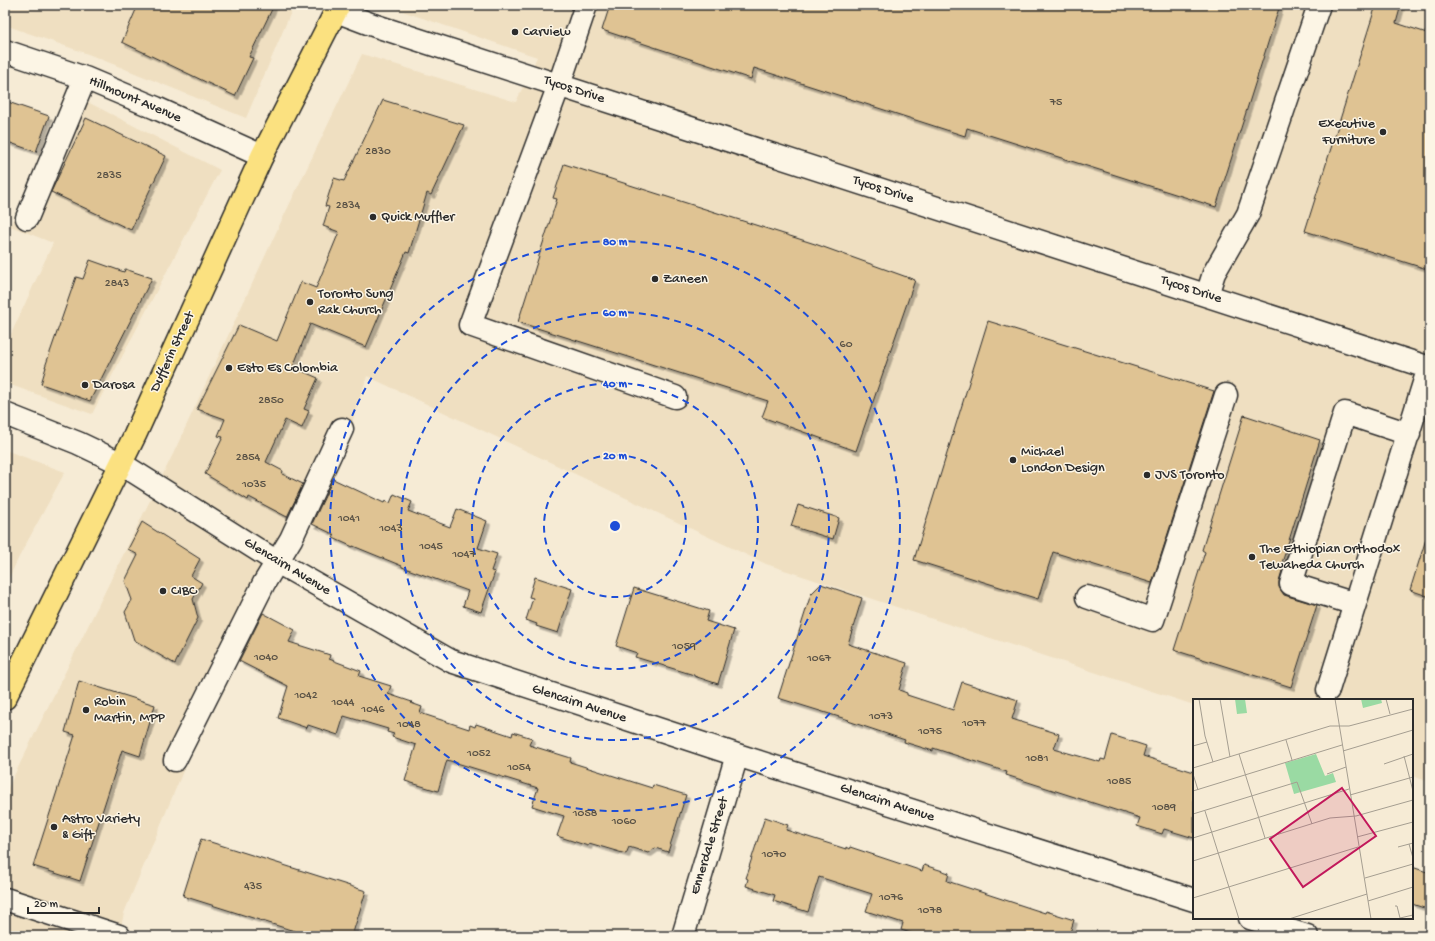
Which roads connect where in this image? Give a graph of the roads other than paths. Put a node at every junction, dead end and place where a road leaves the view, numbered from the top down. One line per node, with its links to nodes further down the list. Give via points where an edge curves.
1 (586, 5): 6 (street)
2 (1319, 5): 9 (street, via 1248,214 1214,273)
3 (337, 8): 6 (street, Tycos Drive, via 373,26); 7 (main road, Dufferin Street)
4 (5, 51): 5 (street, Hillmount Avenue)
5 (85, 78): 7 (street, Hillmount Avenue); 8 (street)
6 (559, 85): 9 (street, Tycos Drive); 12 (street, via 470,325)
7 (262, 156): 16 (main road, Dufferin Street)
8 (26, 218)
9 (1207, 295): 10 (street, Tycos Drive)
10 (1430, 368): 15 (street)
11 (1226, 395): 18 (street, via 1153,620)
12 (675, 397)
13 (5, 414): 16 (street, Glencairn Avenue)
14 (342, 429): 17 (street, via 292,539)
15 (1409, 434): 19 (street); 19 (street, via 1345,413 1291,584)
16 (120, 463): 17 (street, Glencairn Avenue); 21 (main road, Dufferin Street)
17 (277, 562): 22 (street, Glencairn Avenue, via 451,661); 23 (street)
18 (1087, 597)
19 (1355, 604): 20 (street)
20 (1328, 690)
21 (5, 698)
22 (737, 755): 25 (street, Glencairn Avenue); 28 (street, Ennerdale Street)
23 (175, 760)
24 (5, 899): 27 (street)
25 (1193, 900)
26 (1253, 919): 29 (street)
27 (119, 936)
28 (683, 936)
29 (1307, 936)

